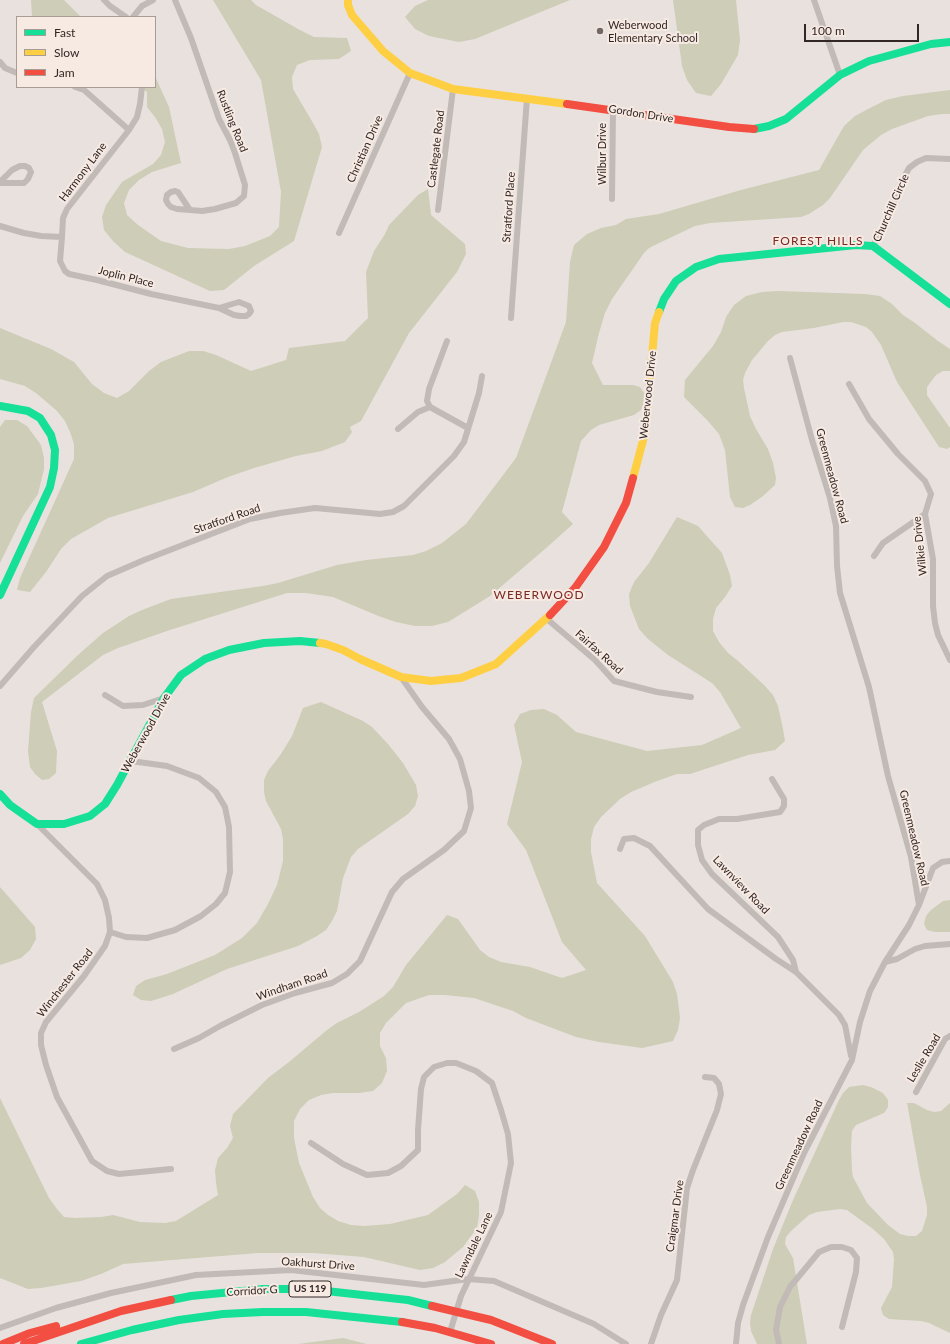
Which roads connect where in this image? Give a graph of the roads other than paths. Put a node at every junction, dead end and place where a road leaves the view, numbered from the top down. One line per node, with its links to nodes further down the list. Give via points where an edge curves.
1 (104, 0): 6 (street)
2 (154, 0): 7 (street, via 142,6)
3 (175, 0): 23 (street, Rustling Road, via 245,185 244,196 236,203 202,211)
4 (348, 0): 12 (main road, Gordon Drive, via 352,15 357,21 383,51)
5 (814, 0): 13 (street)
6 (125, 16)
7 (133, 16)
8 (950, 42): 13 (main road, Gordon Drive, via 931,44 869,61)
9 (0, 62): 10 (street)
10 (2, 70): 11 (street)
11 (16, 73)
12 (410, 73): 16 (main road, Gordon Drive); 26 (street, Christian Drive)
13 (840, 75): 18 (main road, Gordon Drive, via 786,119 752,129)
14 (78, 88): 19 (street, via 84,90)
15 (142, 88): 19 (street, Harmony Lane, via 137,117)
16 (453, 89): 17 (main road, Gordon Drive); 24 (street, Castlegate Road)
17 (527, 98): 18 (main road, Gordon Drive); 31 (street, Stratford Place)
18 (613, 110): 22 (street, Wilbur Drive)
19 (128, 130): 27 (street, Harmony Lane, via 67,210 63,218)
20 (950, 159): 28 (street, Churchill Circle, via 926,158 909,168)
21 (0, 182): 21 (street, via 20,166 30,168 31,172 24,183)
22 (612, 199)
23 (190, 210)
24 (438, 210)
25 (0, 226): 27 (street, via 24,233)
26 (339, 233)
27 (62, 237): 30 (street, Joplin Place, via 60,261 69,274)
28 (873, 246): 29 (main road, Churchill Circle); 43 (main road, Weberwood Drive, via 856,245 720,259 696,267 676,281 664,299 655,323 645,433 626,503 604,547 575,588)
29 (950, 304)
30 (219, 308)
31 (511, 318)
32 (446, 341): 37 (street, via 429,389 427,401)
33 (790, 358): 56 (street, Greenmeadow Road, via 830,498 836,526 840,593 869,687 888,776 911,857)
34 (482, 376): 39 (street, Stratford Road)
35 (849, 384): 40 (street, Wilkie Drive, via 869,420 925,480 931,494)
36 (0, 406): 42 (main road, via 28,411 40,418 51,435 55,450 50,487)
37 (430, 407): 38 (street, via 418,412); 39 (street)
38 (398, 428)
39 (468, 428): 46 (street, Stratford Road, via 464,442 454,456 404,506 393,512 380,514 315,508 250,519 107,576 82,596)
40 (925, 514): 41 (street, via 883,543); 44 (street, Wilkie Drive, via 933,559 935,623 938,636)
41 (874, 556)
42 (0, 595)
43 (547, 619): 45 (main road, Weberwood Drive, via 496,664 461,678 431,681); 48 (street, Fairfax Road, via 596,660 614,682)
44 (950, 660)
45 (401, 677): 49 (main road, Weberwood Drive, via 326,644 300,641 264,643 229,650 205,659 181,675); 62 (street, Windham Road, via 449,740 460,759 471,808 464,831 444,850 399,883 392,892 360,961 347,974 332,983 262,1005)
46 (0, 686)
47 (105, 695): 49 (street, via 123,706 143,705)
48 (691, 697)
49 (164, 698): 50 (main road, Weberwood Drive)
50 (130, 761): 53 (main road, Weberwood Drive, via 105,804 90,816 64,824); 57 (street, via 167,766 193,775 216,792 225,807 229,827 230,872 224,893 216,904 201,916 175,930 148,938 126,937)
51 (772, 779): 60 (street, Lawnview Road, via 784,799 784,806 780,812 737,819 719,819 704,825 698,830 698,845 702,860 712,874 778,937 793,960)
52 (0, 794): 53 (main road, via 10,805)
53 (37, 824): 57 (street, via 97,884 105,900)
54 (620, 848): 60 (street, Lawnview Road, via 624,839 634,838 650,846 708,909)
55 (950, 861): 56 (street, via 942,862 933,868)
56 (919, 906): 59 (street, Greenmeadow Road)
57 (110, 932): 67 (street, Winchester Road, via 105,946 84,976 46,1022 41,1044 46,1065 58,1096 92,1161 107,1171 119,1174)
58 (950, 944): 59 (street, via 925,946)
59 (885, 962): 63 (street, Greenmeadow Road, via 870,991)
60 (796, 972): 63 (street, Lawnview Road, via 845,1024)
61 (950, 1036): 65 (street, Leslie Road, via 945,1039)
62 (174, 1049)
63 (852, 1060): 81 (street, Greenmeadow Road, via 804,1153 768,1237 743,1305)
64 (705, 1077): 80 (street, Craigmar Drive, via 714,1078 719,1084 721,1094 688,1188 677,1280)
65 (916, 1092)
66 (311, 1143): 68 (street, Lawndale Lane, via 343,1164 367,1175 388,1173 401,1166 418,1150 421,1089 424,1077 434,1067 456,1063 476,1071 492,1083 508,1134 511,1163 501,1212)
67 (171, 1169)
68 (468, 1279): 69 (street, Lawndale Lane); 72 (street, Oakhurst Drive, via 424,1285 291,1270 196,1275 111,1293 56,1308); 79 (street, Oakhurst Drive, via 494,1281 594,1324)
69 (456, 1311): 70 (main road, Corridor G / US 119, via 408,1300 326,1290 263,1289 191,1296); 73 (street, Lawndale Lane); 78 (main road, Corridor G / US 119, via 491,1320)
70 (100, 1317): 74 (main road, via 37,1331); 75 (main road, Corridor G / US 119)
71 (842, 1327): 82 (street, via 857,1258 851,1250 831,1247 819,1252 790,1287 780,1307 776,1330)
72 (0, 1328)
73 (450, 1332): 76 (main road, Corridor G / US 119, via 398,1321 362,1317 306,1312 263,1312 179,1320); 77 (main road, US 119)
74 (3, 1344)
75 (24, 1344)
76 (81, 1344)
77 (491, 1344)
78 (552, 1344)
79 (626, 1344)
80 (651, 1344)
81 (736, 1344)
82 (779, 1344)

